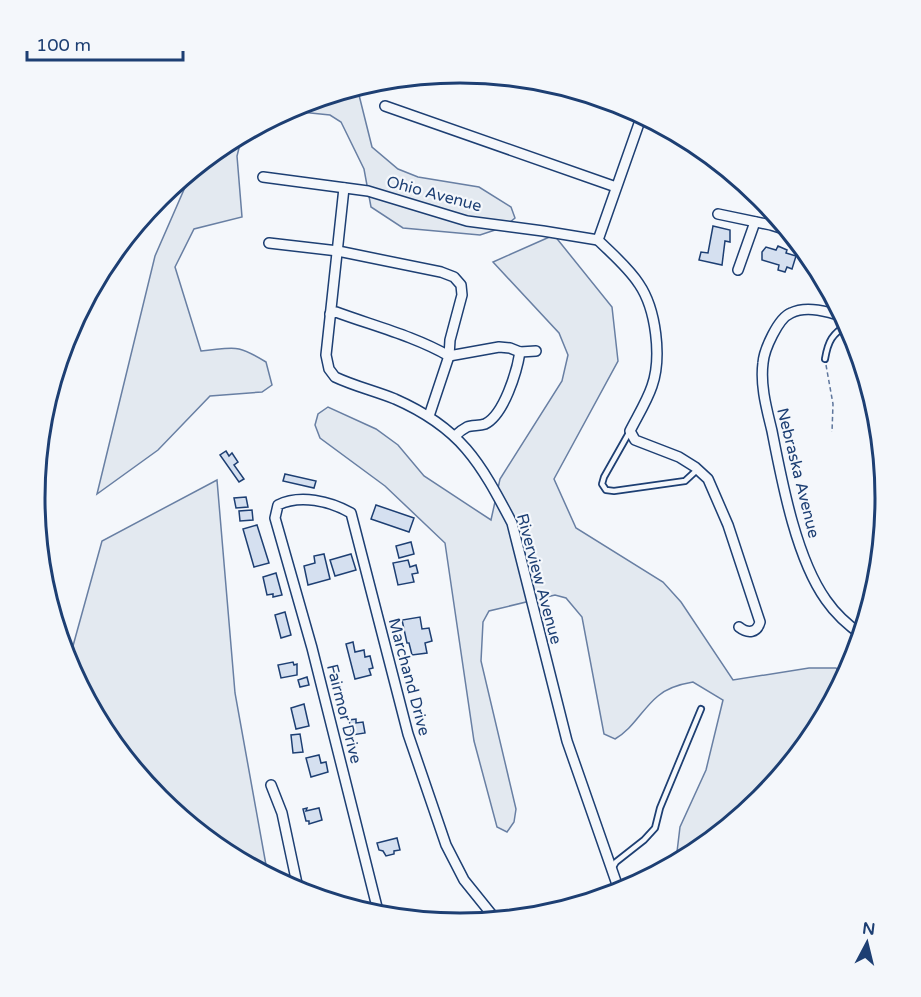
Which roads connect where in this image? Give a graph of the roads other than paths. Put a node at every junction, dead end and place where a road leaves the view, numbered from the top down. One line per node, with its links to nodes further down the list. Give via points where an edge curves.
1 (386, 106): 4 (street)
2 (639, 124): 4 (street)
3 (263, 177): 5 (street, Ohio Avenue)
4 (616, 187): 9 (street)
5 (344, 188): 9 (street, Ohio Avenue, via 368,191 467,221); 11 (street)
6 (718, 214): 7 (street)
7 (755, 222): 8 (street); 12 (street)
8 (775, 227)
9 (598, 240): 21 (street, via 640,285 656,332 652,387)
10 (269, 243): 11 (street)
11 (338, 251): 14 (street); 18 (street, via 454,277 461,285 462,295)
12 (738, 270)
13 (832, 313): 26 (street, Nebraska Avenue, via 798,311 784,318 762,363 763,389 802,551 826,601)
14 (330, 314): 18 (street, via 336,312 390,331); 20 (street, Riverview Avenue, via 327,355 335,377)
15 (839, 329): 19 (lane, via 828,343)
16 (536, 351): 17 (street)
17 (520, 352): 18 (street, via 499,347); 22 (street, via 505,399 493,419 467,427)
18 (449, 356): 20 (street)
19 (825, 359)
20 (429, 416): 22 (street, Riverview Avenue)
21 (630, 431): 23 (street, via 635,440 680,457); 23 (lane, via 604,477 602,484 606,490 685,481)
22 (455, 436): 29 (street, Riverview Avenue, via 486,476 512,524 567,741)
23 (698, 469): 25 (street, via 708,478 728,525 760,622 754,632)
24 (275, 518): 32 (street, Fairmor Drive); 33 (street, Marchand Drive, via 278,505 288,500 336,504 351,513 408,734 446,845 464,880)
25 (739, 627)
26 (855, 628)
27 (701, 709): 29 (lane, via 655,828)
28 (271, 785): 30 (street, via 282,813)
29 (612, 870): 31 (street, Riverview Avenue)
30 (296, 880)
31 (617, 883)
32 (377, 905)
33 (490, 913)

